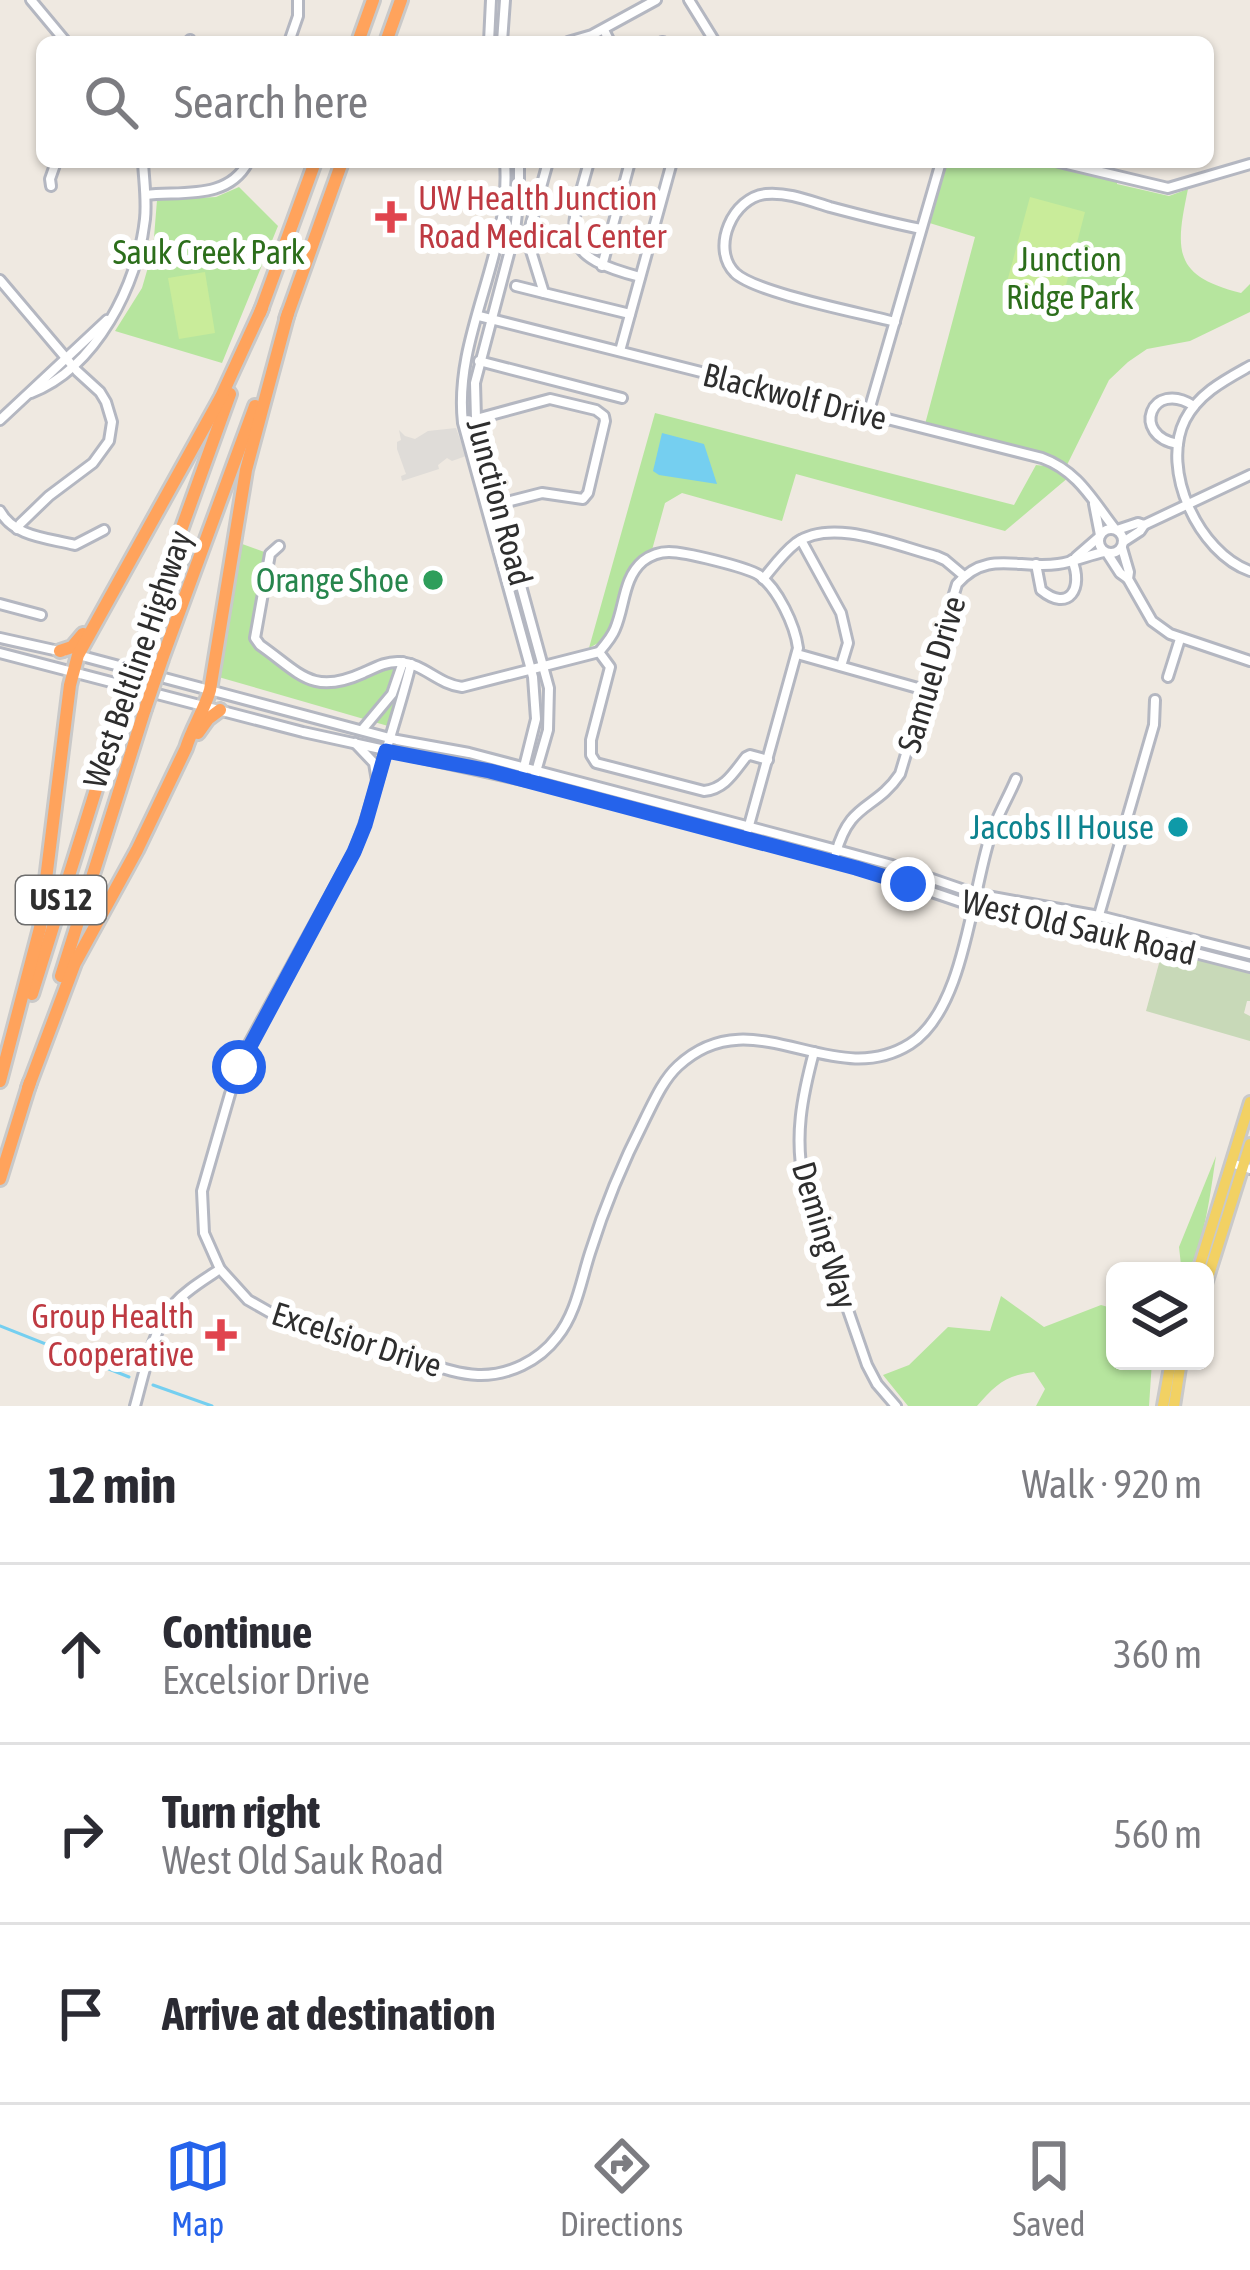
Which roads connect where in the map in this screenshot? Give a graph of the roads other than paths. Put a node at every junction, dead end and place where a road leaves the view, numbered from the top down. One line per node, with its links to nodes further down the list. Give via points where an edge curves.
1 (31, 0): 10 (street)
2 (298, 0): 11 (street)
3 (373, 0): 12 (highway)
4 (401, 0): 13 (highway)
5 (491, 0): 14 (street)
6 (505, 0): 15 (street)
7 (656, 0): 9 (street)
8 (689, 0): 18 (street)
9 (604, 30): 16 (street); 17 (street)
10 (61, 36)
11 (291, 36)
12 (360, 36)
13 (388, 36)
14 (488, 36)
15 (502, 36)
16 (586, 36)
17 (607, 36)
18 (712, 36)
19 (1250, 164): 32 (street, via 1168,188)
20 (54, 168): 33 (street)
21 (142, 168): 34 (street)
22 (244, 168): 34 (street, via 221,188)
23 (313, 168): 41 (highway, West Beltline Highway / US 12)
24 (340, 168): 42 (highway, West Beltline Highway / US 12)
25 (505, 168): 44 (street, Junction Road, via 501,232)
26 (519, 168): 45 (street, Junction Road, via 518,217)
27 (546, 168): 40 (street, via 526,238)
28 (588, 168): 36 (street, via 573,232 581,251)
29 (628, 168): 36 (street)
30 (670, 168): 37 (street)
31 (939, 168): 35 (street)
32 (1084, 168)
33 (51, 186)
34 (146, 194): 50 (street, via 139,255 119,303)
35 (921, 229): 46 (street); 46 (street, via 772,194 750,199 728,229 727,262 747,282)
36 (602, 266): 37 (street)
37 (640, 277): 43 (street)
38 (0, 280): 50 (street)
39 (516, 286): 40 (street)
40 (544, 293): 43 (street)
41 (262, 308): 80 (highway); 125 (highway, West Beltline Highway / US 12, bridge, via 157,597)
42 (289, 313): 96 (highway, via 246,470); 124 (highway, West Beltline Highway / US 12, bridge, via 162,659)
43 (630, 314): 47 (street)
44 (479, 316): 45 (street, Blackwolf Drive); 48 (street, Junction Road)
45 (492, 319): 47 (street, Blackwolf Drive); 49 (street, Junction Road)
46 (895, 322): 54 (street)
47 (620, 351): 54 (street, Blackwolf Drive)
48 (467, 358): 49 (street); 92 (street, Junction Road, via 463,423)
49 (480, 361): 52 (street); 55 (street, Junction Road)
50 (69, 362): 56 (street); 64 (street, via 106,402 109,441)
51 (1250, 366): 53 (street)
52 (622, 398)
53 (1194, 406): 57 (street); 57 (street, via 1170,397 1153,410 1157,437)
54 (868, 414): 59 (street, Blackwolf Drive, via 1054,462)
55 (476, 419): 60 (street, Junction Road); 60 (street, via 550,399 601,412 605,421 583,499 542,493)
56 (0, 420)
57 (1178, 444): 61 (street)
58 (1250, 475): 61 (street)
59 (1094, 502): 66 (street, Blackwolf Drive); 67 (street)
60 (500, 504): 90 (street, Junction Road)
61 (1189, 504): 63 (street); 74 (street, via 1216,550)
62 (2, 519): 64 (street)
63 (1144, 525): 66 (street); 69 (street)
64 (17, 529): 65 (street, via 75,545)
65 (104, 530)
66 (1116, 530): 67 (street); 69 (street)
67 (1100, 536): 71 (street); 72 (street)
68 (801, 540): 75 (street, via 841,532 937,556); 76 (street); 91 (street, via 841,613 848,643)
69 (1123, 545): 71 (street); 77 (street)
70 (278, 546): 89 (street, via 269,554 255,638 270,652 324,684)
71 (1106, 552): 72 (street, Samuel Drive); 77 (street)
72 (1074, 559): 73 (street, Samuel Drive); 73 (street, via 1077,586 1060,599 1041,590)
73 (1036, 564): 75 (street, Samuel Drive, via 987,562)
74 (1250, 571)
75 (964, 577): 95 (street, Samuel Drive)
76 (763, 579): 84 (street, via 681,554 654,554 631,577); 86 (street, via 795,630)
77 (1128, 579): 82 (street, via 1152,621)
78 (0, 604): 79 (street)
79 (41, 615)
80 (97, 620): 83 (highway); 87 (highway)
81 (0, 638): 83 (street, West Old Sauk Road)
82 (1180, 639): 88 (street); 94 (street)
83 (60, 651): 87 (street, West Old Sauk Road)
84 (599, 652): 90 (street); 105 (street, via 610,667 590,750 596,763 704,791 725,783 750,755)
85 (0, 653): 93 (street, West Old Sauk Road)
86 (797, 654): 91 (street); 105 (street)
87 (78, 655): 93 (highway); 96 (street, West Old Sauk Road)
88 (1250, 661)
89 (407, 663): 92 (street, via 462,687); 100 (street); 101 (street)
90 (544, 665): 92 (street); 107 (street, Junction Road, via 549,718)
91 (842, 666): 95 (street)
92 (531, 669): 106 (street, Junction Road, via 536,708)
93 (73, 673): 98 (street, West Old Sauk Road); 123 (highway, via 37,947)
94 (1168, 677)
95 (925, 690): 114 (street, Samuel Drive, via 900,774 849,819)
96 (210, 691): 98 (highway); 100 (street, West Old Sauk Road)
97 (1155, 700): 118 (street)
98 (205, 706): 99 (street, West Old Sauk Road); 103 (highway)
99 (220, 710): 102 (street, West Old Sauk Road); 103 (highway)
100 (362, 730): 101 (street, West Old Sauk Road)
101 (392, 739): 104 (street); 106 (street, West Old Sauk Road)
102 (354, 742): 104 (street, West Old Sauk Road); 110 (street, via 374,763)
103 (186, 748): 124 (highway, via 75,963)
104 (386, 751): 108 (street, West Old Sauk Road); 110 (street)
105 (767, 760): 112 (street)
106 (524, 767): 107 (street, West Old Sauk Road); 108 (street, Junction Road)
107 (537, 771): 111 (street, Junction Road); 112 (street, West Old Sauk Road)
108 (520, 779): 111 (street, West Old Sauk Road)
109 (1016, 779): 116 (street, Excelsior Drive, via 989,838)
110 (377, 782): 132 (street, via 354,852 244,1053 230,1094 202,1191 204,1233)
111 (533, 782): 113 (street, West Old Sauk Road)
112 (748, 827): 113 (street); 114 (street, West Old Sauk Road)
113 (745, 839): 115 (street, West Old Sauk Road)
114 (837, 850): 115 (street, Samuel Drive); 116 (street, West Old Sauk Road)
115 (834, 862): 117 (street, West Old Sauk Road)
116 (976, 894): 117 (street, Excelsior Drive); 118 (street, West Old Sauk Road)
117 (973, 906): 119 (street, West Old Sauk Road); 122 (street, Excelsior Drive, via 946,1001 921,1036 879,1058)
118 (1099, 916): 119 (street); 120 (street, West Old Sauk Road)
119 (1095, 929): 121 (street, West Old Sauk Road)
120 (1250, 954)
121 (1250, 967)
122 (814, 1052): 132 (street, Excelsior Drive, via 757,1038 726,1040 671,1073 609,1191 569,1318 542,1353 510,1371 464,1374 278,1316 248,1300); 136 (street, Deming Way, via 800,1111 802,1172 867,1365)
123 (0, 1082)
124 (28, 1088): 129 (highway, West Beltline Highway / US 12)
125 (0, 1097)
126 (1250, 1102): 128 (main road)
127 (1250, 1144): 128 (main road)
128 (1242, 1166): 130 (main road); 131 (main road)
129 (0, 1179)
130 (1202, 1262)
131 (1213, 1262)
132 (220, 1269): 135 (street, via 168,1312)
133 (1169, 1370): 137 (main road)
134 (1180, 1370): 138 (main road)
135 (135, 1406)
136 (896, 1406)
137 (1163, 1406)
138 (1174, 1406)

